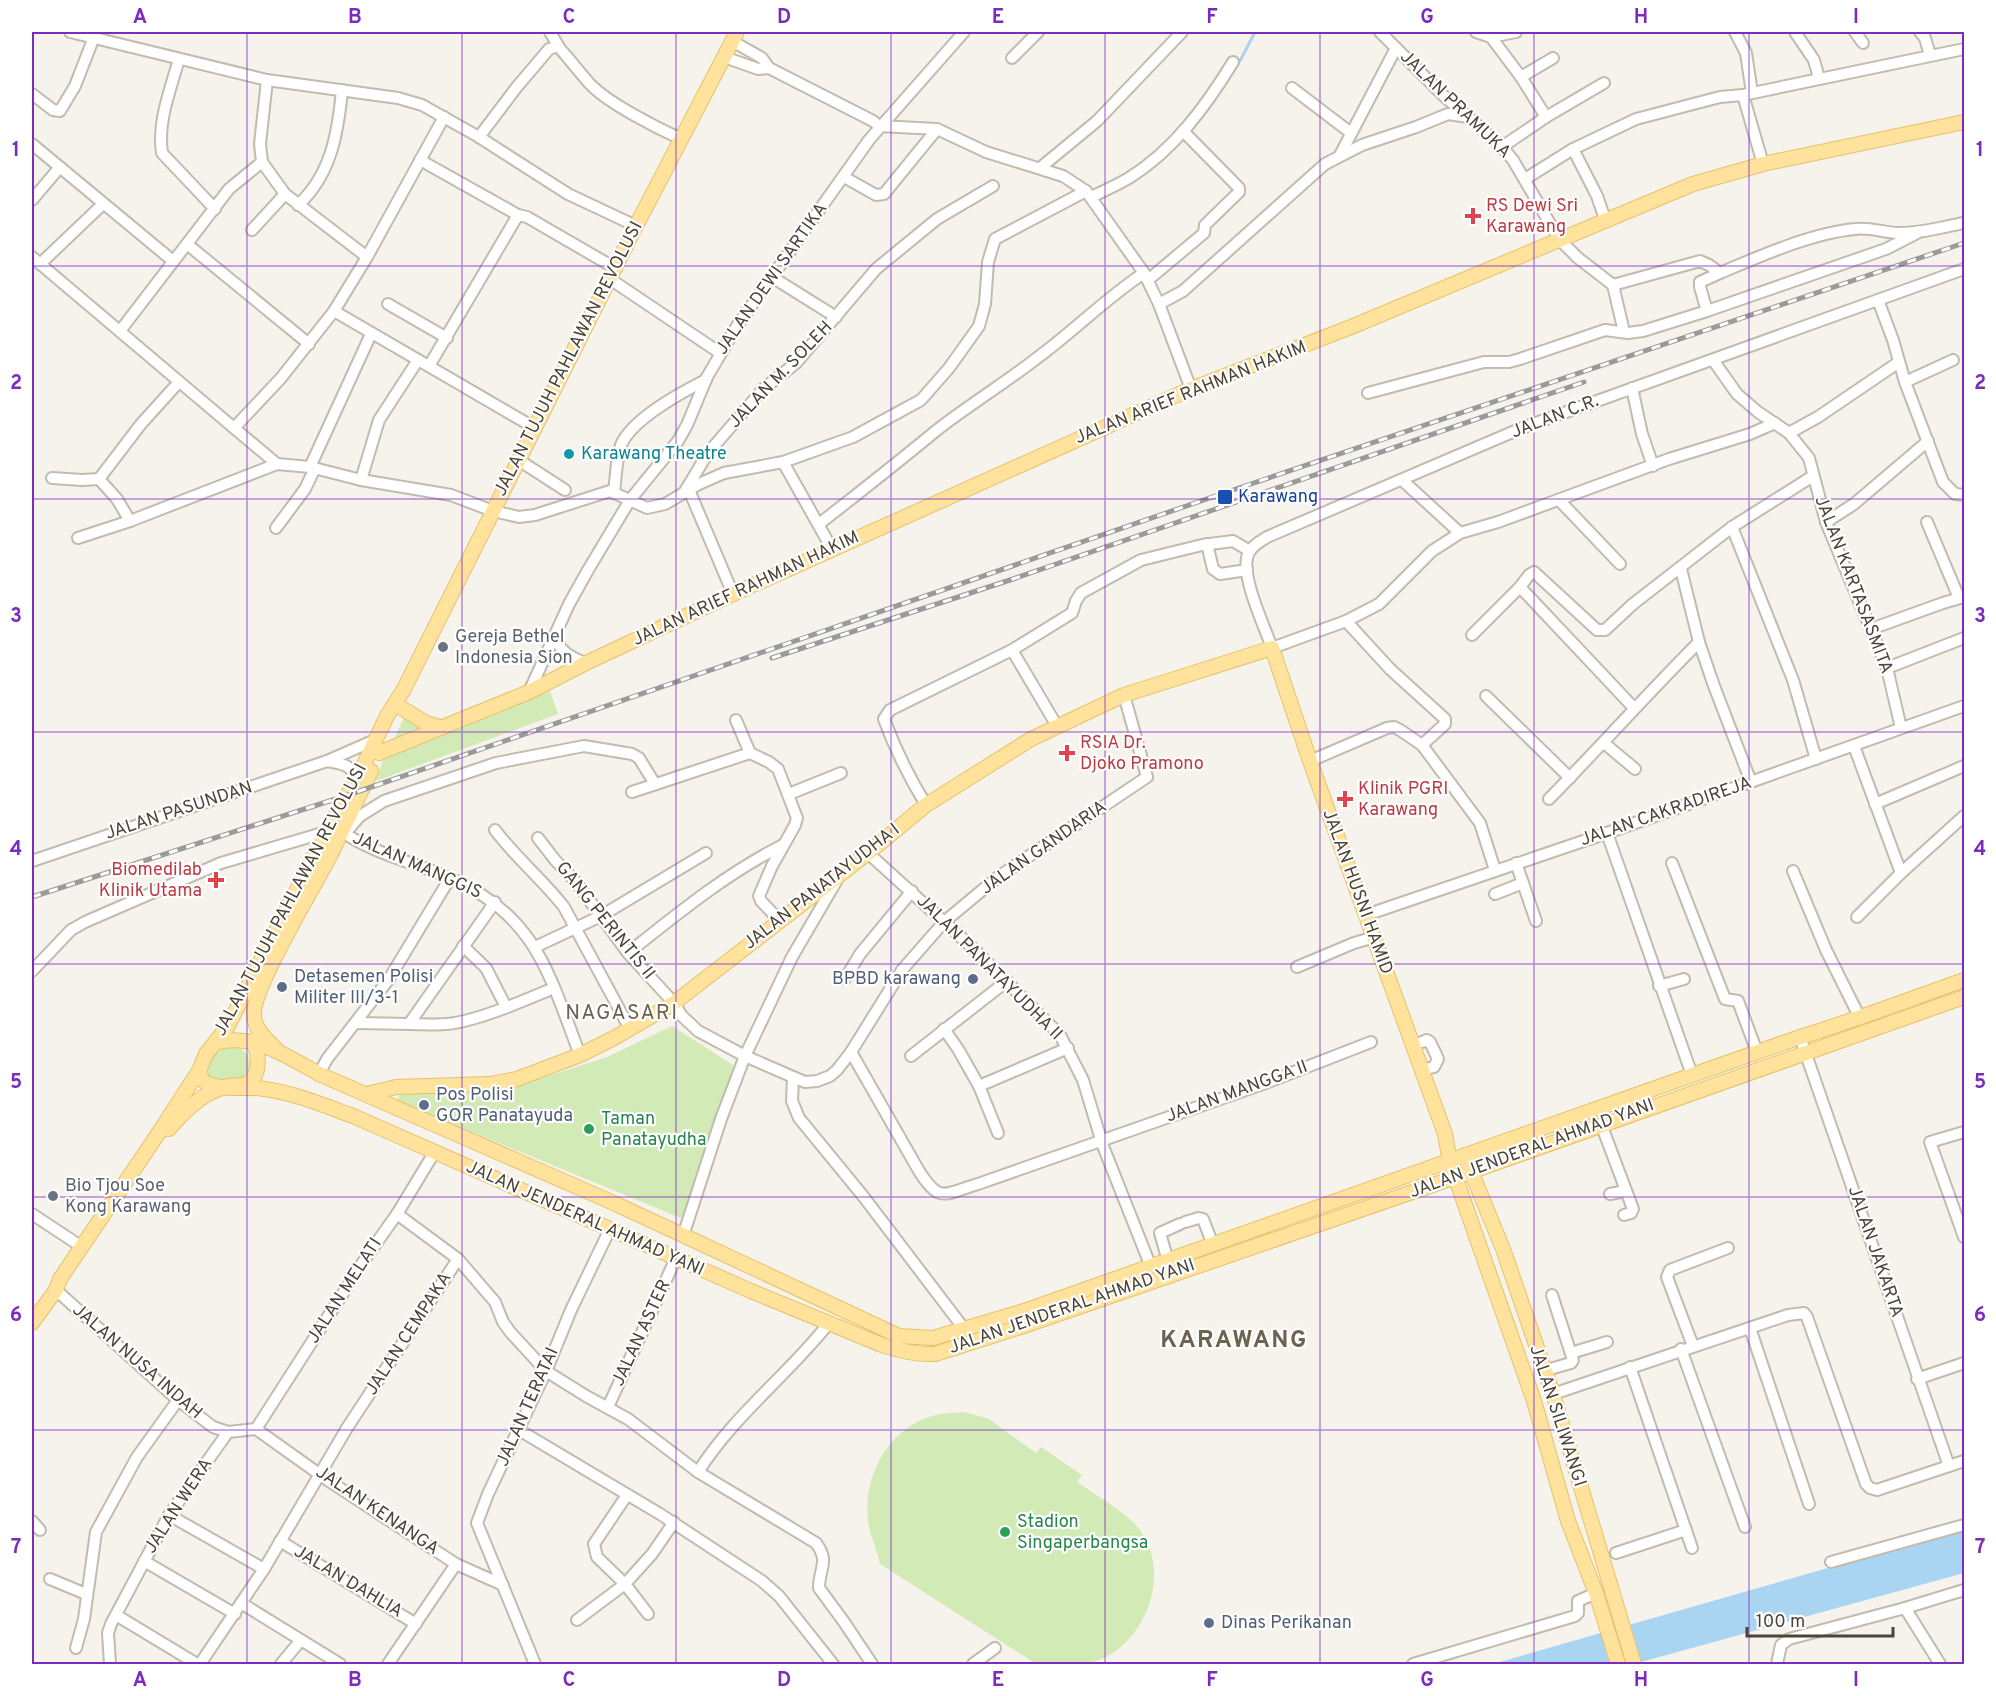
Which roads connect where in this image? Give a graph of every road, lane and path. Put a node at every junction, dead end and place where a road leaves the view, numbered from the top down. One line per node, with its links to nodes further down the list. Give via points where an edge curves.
1 (70, 32): 14 (street)
2 (550, 32): 17 (street)
3 (964, 32): 41 (street, JALAN DEWI SARTIKA)
4 (1038, 32): 22 (street)
5 (1380, 32): 18 (street, JALAN PRAMUKA)
6 (1476, 32): 15 (street)
7 (1516, 32): 15 (street)
8 (1735, 32): 34 (street, via 1746,53)
9 (1795, 32): 28 (street, via 1814,60)
10 (1855, 32): 16 (street)
11 (1920, 32): 20 (street)
12 (1174, 34): 55 (street, via 1098,121)
13 (734, 36): 21 (main road, JALAN TUJUH PAHLAWAN REVOLUSI); 26 (street)
14 (94, 37): 24 (street); 33 (street, via 75,87 60,111)
15 (1491, 37): 27 (street)
16 (1863, 43)
17 (559, 47): 45 (street, via 549,49); 46 (street, via 596,90)
18 (1396, 48): 35 (street, JALAN PRAMUKA); 44 (street)
19 (1965, 49): 20 (street)
20 (1930, 55): 28 (street)
21 (723, 57): 26 (street, via 758,69); 46 (main road, JALAN TUJUH PAHLAWAN REVOLUSI)
22 (1012, 58)
23 (1553, 58): 27 (street)
24 (179, 59): 29 (street); 64 (street, via 165,112 162,153)
25 (1233, 62): 43 (street, via 1197,117)
26 (769, 68): 41 (street)
27 (1521, 77): 39 (street)
28 (1819, 78): 34 (street)
29 (267, 80): 32 (street); 52 (street, via 260,144)
30 (1604, 83): 39 (street)
31 (1292, 88): 44 (street)
32 (342, 90): 37 (street, via 398,98); 63 (street, via 330,159 308,196)
33 (32, 94)
34 (1748, 94): 49 (street, via 1720,97 1636,119); 53 (street)
35 (1444, 96): 36 (street); 38 (street, JALAN PRAMUKA)
36 (1448, 114): 38 (street); 50 (street)
37 (444, 117): 45 (street); 51 (street)
38 (1468, 117): 48 (street, JALAN PRAMUKA)
39 (1546, 117): 48 (street)
40 (1965, 122): 53 (main road, JALAN ARIEF RAHMAN HAKIM)
41 (879, 126): 42 (street); 56 (street, JALAN DEWI SARTIKA)
42 (937, 129): 55 (street, via 986,152); 56 (street, via 884,194 876,195)
43 (1183, 131): 60 (street, via 1130,178); 79 (street, via 1239,192 1205,225 1204,232)
44 (1351, 133): 50 (street)
45 (479, 137): 68 (street, via 568,194)
46 (681, 139): 68 (main road, JALAN TUJUH PAHLAWAN REVOLUSI)
47 (32, 144): 54 (street)
48 (1502, 147): 57 (street, JALAN PRAMUKA)
49 (1573, 149): 57 (street); 66 (street)
50 (1340, 155): 84 (street, via 1325,164 1183,291)
51 (420, 160): 65 (street); 73 (street)
52 (262, 162): 59 (street); 64 (street, via 229,189)
53 (1763, 164): 66 (main road, JALAN ARIEF RAHMAN HAKIM, via 1693,184)
54 (60, 167): 61 (street); 62 (street)
55 (1040, 168): 60 (street, via 1064,176)
56 (843, 177): 80 (street, JALAN DEWI SARTIKA)
57 (1525, 179): 71 (street, JALAN PRAMUKA)
58 (993, 186): 87 (street, JALAN M. SOLEH, via 916,235 876,269)
59 (285, 194): 63 (street); 69 (street)
60 (1089, 194): 79 (street); 111 (street, via 995,239 979,326 929,393 853,437)
61 (32, 200)
62 (103, 204): 74 (street); 75 (street)
63 (298, 205): 73 (street)
64 (214, 208): 72 (street)
65 (518, 215): 77 (street, via 527,217); 91 (street)
66 (1605, 219): 71 (main road, JALAN ARIEF RAHMAN HAKIM)
67 (1965, 223): 70 (street)
68 (636, 226): 77 (main road, JALAN TUJUH PAHLAWAN REVOLUSI)
69 (252, 230)
70 (1919, 232): 78 (street, via 1852,229 1800,242); 86 (street, via 1886,249)
71 (1559, 239): 81 (street, JALAN PRAMUKA); 103 (main road, JALAN ARIEF RAHMAN HAKIM)
72 (187, 244): 75 (street); 92 (street)
73 (367, 257): 85 (street)
74 (36, 260): 88 (street)
75 (174, 261): 88 (street)
76 (1965, 269): 82 (street, JALAN C.R.)
77 (612, 273): 93 (street); 107 (main road, JALAN TUJUH PAHLAWAN REVOLUSI)
78 (1720, 273): 81 (street, via 1700,261); 86 (street, via 1700,282)
79 (1146, 276): 84 (street); 130 (street, via 1109,297 1039,357)
80 (772, 277): 87 (street); 93 (street, JALAN DEWI SARTIKA)
81 (1613, 285): 89 (street)
82 (1878, 300): 95 (street, JALAN C.R.); 97 (street)
83 (388, 304): 91 (street)
84 (1159, 304): 103 (street)
85 (334, 311): 90 (street); 92 (street)
86 (1707, 311): 89 (street, via 1643,331)
87 (836, 317): 121 (street, JALAN M. SOLEH, via 796,363 757,395 708,453)
88 (120, 331): 100 (street)
89 (1624, 332): 104 (street, via 1605,330 1509,362 1484,362)
90 (371, 334): 94 (street); 114 (street)
91 (447, 338): 98 (street)
92 (309, 344): 106 (street)
93 (720, 353): 99 (street, JALAN DEWI SARTIKA)
94 (418, 360): 98 (street); 118 (street, via 379,420)
95 (1713, 360): 102 (street, JALAN C.R.); 105 (street, JALAN KARTASASMITA, via 1737,394)
96 (1953, 360): 101 (street)
97 (1899, 362): 101 (street); 108 (street)
98 (429, 366): 107 (street)
99 (706, 380): 122 (street, via 654,411 627,436 619,453); 123 (street, JALAN DEWI SARTIKA, via 682,433)
100 (178, 382): 106 (street); 117 (street)
101 (1905, 382): 109 (street)
102 (1632, 388): 113 (street); 119 (street, JALAN C.R., via 1522,428)
103 (1191, 389): 136 (main road, JALAN ARIEF RAHMAN HAKIM)
104 (1368, 393)
105 (1775, 423): 108 (street, JALAN KARTASASMITA); 113 (street)
106 (234, 428): 112 (street)
107 (535, 428): 110 (main road, JALAN TUJUH PAHLAWAN REVOLUSI)
108 (1790, 433): 115 (street, JALAN KARTASASMITA, via 1809,458)
109 (1928, 441): 124 (street, via 1944,485); 128 (street, via 1854,504)
110 (520, 461): 120 (street); 126 (main road, JALAN TUJUH PAHLAWAN REVOLUSI)
111 (783, 462): 121 (street, via 724,473); 130 (street)
112 (277, 464): 114 (street); 127 (street)
113 (1653, 466): 125 (street)
114 (313, 468): 118 (street); 132 (street, via 305,489)
115 (1813, 476): 128 (street, JALAN KARTASASMITA); 131 (street)
116 (52, 478): 117 (street)
117 (99, 479): 127 (street)
118 (361, 480): 126 (street)
119 (1402, 480): 133 (street); 137 (street, JALAN C.R., via 1268,537)
120 (565, 490)
121 (687, 491): 123 (street, via 651,508); 142 (street)
122 (614, 492): 123 (street); 126 (street, via 519,517)
123 (632, 496): 147 (street, JALAN DEWI SARTIKA)
124 (1964, 497)
125 (1559, 500): 133 (street); 138 (street)
126 (496, 505): 154 (main road, JALAN TUJUH PAHLAWAN REVOLUSI)
127 (130, 521): 134 (street)
128 (1826, 522): 145 (street, JALAN KARTASASMITA)
129 (1927, 522): 143 (street)
130 (819, 524): 136 (street)
131 (1732, 527): 139 (street); 170 (street, via 1793,680)
132 (276, 528)
133 (1460, 533): 144 (street, via 1432,550 1379,604)
134 (78, 538)
135 (1207, 544): 137 (street, via 1233,541); 140 (street, via 1213,569 1220,574); 151 (street, via 1141,560 1081,593 1072,613)
136 (832, 549): 142 (main road, JALAN ARIEF RAHMAN HAKIM)
137 (1250, 551): 140 (street)
138 (1620, 564)
139 (1681, 568): 141 (street, via 1600,631 1538,574 1532,573); 149 (street)
140 (1247, 570): 150 (street)
141 (1520, 587): 146 (street); 160 (street)
142 (733, 594): 152 (main road, JALAN ARIEF RAHMAN HAKIM)
143 (1962, 598): 145 (street)
144 (1346, 621): 150 (street); 166 (street, via 1444,719 1445,724)
145 (1871, 629): 153 (street, JALAN KARTASASMITA)
146 (1472, 635)
147 (554, 637): 152 (street, via 566,654); 155 (street, JALAN DEWI SARTIKA)
148 (1965, 638): 153 (street)
149 (1699, 642): 160 (street); 178 (street)
150 (1272, 648): 156 (main road, JALAN PANATAYUDHA I); 172 (main road, JALAN HUSNI HAMID)
151 (1012, 650): 162 (street); 184 (street, via 886,714 884,719 894,747)
152 (586, 663): 155 (main road, JALAN ARIEF RAHMAN HAKIM)
153 (1887, 668): 164 (street, JALAN KARTASASMITA)
154 (404, 689): 159 (main road, JALAN TUJUH PAHLAWAN REVOLUSI); 167 (main road, JALAN TUJUH PAHLAWAN REVOLUSI, via 387,716)
155 (529, 692): 163 (main road, JALAN ARIEF RAHMAN HAKIM)
156 (1124, 695): 162 (main road, JALAN PANATAYUDHA I); 211 (street, JALAN GANDARIA, via 1147,777 998,877)
157 (1486, 696): 176 (street)
158 (1965, 706): 164 (street, JALAN CAKRADIREJA)
159 (400, 707): 163 (main road); 167 (main road, JALAN TUJUH PAHLAWAN REVOLUSI)
160 (1634, 708): 165 (street)
161 (736, 720): 169 (street)
162 (1057, 726): 184 (main road, JALAN PANATAYUDHA I)
163 (440, 727): 167 (main road, JALAN ARIEF RAHMAN HAKIM)
164 (1901, 728): 168 (street, JALAN CAKRADIREJA)
165 (1604, 743): 174 (street); 176 (street)
166 (1422, 745): 172 (street, via 1394,727); 197 (street, via 1480,823)
167 (377, 746): 171 (street, JALAN PASUNDAN); 177 (main road, JALAN TUJUH PAHLAWAN REVOLUSI); 188 (main road, JALAN TUJUH PAHLAWAN REVOLUSI)
168 (1854, 746): 170 (street, JALAN CAKRADIREJA); 183 (street)
169 (750, 753): 179 (street); 181 (street, via 775,766)
170 (1816, 759): 178 (street, JALAN CAKRADIREJA)
171 (327, 761): 177 (street, via 347,765); 194 (street, JALAN PASUNDAN)
172 (1310, 761): 206 (main road, JALAN HUSNI HAMID)
173 (1965, 766): 183 (street)
174 (1635, 769)
175 (841, 773): 181 (street)
176 (1570, 778): 182 (street)
177 (357, 779): 187 (main road, JALAN TUJUH PAHLAWAN REVOLUSI)
178 (1751, 782): 189 (street, JALAN CAKRADIREJA)
179 (655, 784): 180 (street); 188 (street, via 639,758 632,754 584,746 496,764 384,801)
180 (632, 792)
181 (789, 794): 191 (street, via 797,820)
182 (1549, 799)
183 (1875, 804): 199 (street)
184 (926, 805): 193 (main road, JALAN PANATAYUDHA I)
185 (1965, 816): 199 (street)
186 (495, 831): 212 (street, via 553,892)
187 (326, 832): 218 (street, via 221,863 85,922 71,930); 238 (main road, JALAN TUJUH PAHLAWAN REVOLUSI, via 228,1026)
188 (343, 832): 201 (street, JALAN MANGGIS, via 377,851); 231 (main road, JALAN TUJUH PAHLAWAN REVOLUSI, via 263,985 255,1004)
189 (1607, 833): 195 (street, JALAN CAKRADIREJA); 223 (street)
190 (538, 838): 207 (street, GANG PERINTIS II)
191 (783, 845): 209 (street, via 759,896); 216 (street, via 743,868)
192 (706, 853): 207 (street)
193 (868, 853): 200 (main road, JALAN PANATAYUDHA I); 203 (street, JALAN PANATAYUDHA II)
194 (32, 861)
195 (1516, 863): 197 (street, JALAN CAKRADIREJA); 202 (street)
196 (1672, 863): 242 (street, via 1725,999 1737,1000)
197 (1495, 870): 206 (street, JALAN CAKRADIREJA)
198 (1793, 872): 228 (street)
199 (1901, 873): 208 (street)
200 (839, 876): 209 (main road, JALAN PANATAYUDHA I); 245 (street, via 792,957)
201 (450, 878): 205 (street, JALAN MANGGIS); 229 (street, via 399,964)
202 (1523, 883): 204 (street); 210 (street)
203 (912, 891): 211 (street, JALAN PANATAYUDHA II); 219 (street, via 860,954)
204 (1495, 894)
205 (495, 902): 214 (street); 215 (street, JALAN MANGGIS)
206 (1366, 915): 213 (main road, JALAN HUSNI HAMID)
207 (601, 916): 212 (street); 216 (street, GANG PERINTIS II)
208 (1857, 917)
209 (780, 921): 226 (main road, JALAN PANATAYUDHA I)
210 (1536, 921)
211 (944, 922): 222 (street, JALAN PANATAYUDHA II); 241 (street, JALAN GANDARIA, via 902,970)
212 (577, 929): 215 (street); 232 (street)
213 (1375, 937): 217 (street); 248 (main road, JALAN HUSNI HAMID)
214 (463, 946): 227 (street, via 486,969); 230 (street)
215 (535, 947): 224 (street, JALAN MANGGIS)
216 (628, 953): 226 (street, GANG PERINTIS II)
217 (1297, 968)
218 (32, 971)
219 (845, 979)
220 (1684, 979): 223 (street)
221 (1965, 980): 228 (main road, JALAN JENDERAL AHMAD YANI)
222 (1007, 981): 233 (street); 239 (street, JALAN PANATAYUDHA II)
223 (1659, 986): 250 (street)
224 (554, 988): 227 (street); 244 (street, JALAN MANGGIS)
225 (1965, 997): 243 (main road, JALAN JENDERAL AHMAD YANI)
226 (674, 1003): 232 (main road, JALAN PANATAYUDHA I); 245 (street, GANG PERINTIS II, via 698,1031)
227 (506, 1007): 230 (street, via 449,1024)
228 (1860, 1018): 234 (main road, JALAN JENDERAL AHMAD YANI)
229 (357, 1023): 230 (street); 249 (street)
230 (410, 1024)
231 (256, 1026): 235 (main road); 240 (main road, JALAN TUJUH PAHLAWAN REVOLUSI)
232 (630, 1029): 244 (main road, JALAN PANATAYUDHA I)
233 (944, 1029): 246 (street); 252 (street)
234 (1800, 1037): 242 (main road, JALAN JENDERAL AHMAD YANI); 243 (street, JALAN JAKARTA)
235 (253, 1042): 238 (main road, JALAN JENDERAL AHMAD YANI, via 232,1038); 240 (main road, JALAN JENDERAL AHMAD YANI); 253 (main road, via 258,1051 256,1071 245,1084)
236 (1371, 1042): 259 (street, JALAN MANGGA II)
237 (1422, 1042): 248 (street, via 1430,1042 1438,1059 1434,1067)
238 (215, 1043): 247 (main road, JALAN TUJUH PAHLAWAN REVOLUSI)
239 (1068, 1048): 252 (street); 259 (street, JALAN PANATAYUDHA II)
240 (278, 1051): 249 (main road, JALAN JENDERAL AHMAD YANI)
241 (851, 1052): 251 (street, GANG PERINTIS II, via 830,1076 805,1082); 259 (street, JALAN MANGGA II, via 919,1171 937,1194 978,1184)
242 (1757, 1052): 250 (main road, JALAN JENDERAL AHMAD YANI)
243 (1806, 1052): 255 (main road, JALAN JENDERAL AHMAD YANI); 299 (street, JALAN JAKARTA)
244 (580, 1055): 254 (main road, JALAN PANATAYUDHA I, via 518,1079 490,1084 396,1087)
245 (745, 1056): 251 (street, GANG PERINTIS II); 271 (street)
246 (910, 1056)
247 (200, 1069): 253 (main road, JALAN JENDERAL AHMAD YANI, via 205,1082); 275 (main road, JALAN TUJUH PAHLAWAN REVOLUSI, via 119,1184)
248 (1422, 1070): 258 (main road, JALAN HUSNI HAMID)
249 (319, 1074): 254 (main road, JALAN JENDERAL AHMAD YANI)
250 (1692, 1075): 261 (main road, JALAN JENDERAL AHMAD YANI)
251 (793, 1077): 290 (street, via 792,1101 799,1118)
252 (979, 1086): 256 (street)
253 (226, 1087): 260 (main road, JALAN JENDERAL AHMAD YANI, via 296,1095); 283 (main road, JALAN TUJUH PAHLAWAN REVOLUSI, via 206,1095 163,1136 66,1284)
254 (367, 1094): 271 (main road, JALAN JENDERAL AHMAD YANI)
255 (1601, 1124): 263 (main road, JALAN JENDERAL AHMAD YANI); 265 (street, via 1606,1152)
256 (998, 1132)
257 (1965, 1132): 272 (street, via 1930,1142)
258 (1445, 1134): 261 (main road, JALAN HUSNI HAMID); 262 (main road, JALAN HUSNI HAMID)
259 (1102, 1140): 280 (street, JALAN PANATAYUDHA II)
260 (434, 1153): 268 (street, JALAN MELATI); 270 (main road, JALAN JENDERAL AHMAD YANI)
261 (1464, 1156): 262 (main road, JALAN JENDERAL AHMAD YANI); 263 (main road, JALAN HUSNI HAMID)
262 (1450, 1162): 264 (main road, JALAN HUSNI HAMID); 273 (main road, JALAN JENDERAL AHMAD YANI, via 1355,1194)
263 (1472, 1170): 264 (main road, JALAN JENDERAL AHMAD YANI); 282 (main road, JALAN SILIWANGI)
264 (1455, 1177): 273 (main road, JALAN JENDERAL AHMAD YANI); 285 (main road, JALAN SILIWANGI)
265 (1626, 1191): 266 (street); 269 (street, via 1633,1209)
266 (1611, 1194)
267 (32, 1214): 275 (street)
268 (397, 1214): 278 (street, JALAN CEMPAKA); 303 (street, JALAN MELATI)
269 (1624, 1215)
270 (609, 1229): 277 (main road, JALAN JENDERAL AHMAD YANI); 297 (street, JALAN TERATAI)
271 (683, 1236): 281 (main road, JALAN JENDERAL AHMAD YANI)
272 (1965, 1237)
273 (1246, 1241): 274 (main road, JALAN JENDERAL AHMAD YANI); 279 (main road, JALAN JENDERAL AHMAD YANI)
274 (1213, 1245): 279 (main road, JALAN JENDERAL AHMAD YANI); 279 (street, via 1203,1219 1162,1231 1160,1234)
275 (82, 1246): 283 (main road, JALAN TUJUH PAHLAWAN REVOLUSI)
276 (1728, 1248): 292 (street, via 1668,1273)
277 (676, 1258): 284 (main road, JALAN JENDERAL AHMAD YANI); 302 (street, JALAN ASTER)
278 (458, 1259): 297 (street, via 495,1302 511,1333); 309 (street, JALAN CEMPAKA)
279 (1179, 1262): 280 (main road, JALAN JENDERAL AHMAD YANI); 288 (main road, JALAN JENDERAL AHMAD YANI, via 1027,1325 935,1354 898,1351)
280 (1151, 1267): 290 (main road, JALAN JENDERAL AHMAD YANI)
281 (761, 1271): 284 (main road); 290 (main road, JALAN JENDERAL AHMAD YANI, via 899,1336 933,1338)
282 (1515, 1286): 285 (main road); 298 (main road, JALAN SILIWANGI)
283 (56, 1290): 287 (main road, JALAN TUJUH PAHLAWAN REVOLUSI); 301 (street, JALAN NUSA INDAH)
284 (751, 1291): 288 (main road, JALAN JENDERAL AHMAD YANI)
285 (1497, 1294): 315 (main road, JALAN SILIWANGI, via 1534,1401)
286 (1552, 1295): 294 (street)
287 (32, 1323)
288 (829, 1323): 308 (street, via 736,1421)
289 (1750, 1328): 292 (street); 307 (street, via 1788,1315 1804,1312 1808,1317 1870,1488 1877,1490); 311 (street)
290 (964, 1330)
291 (1607, 1342): 294 (street)
292 (1694, 1346): 293 (street)
293 (1681, 1349): 296 (street); 318 (street)
294 (1571, 1353): 298 (street, via 1571,1363)
295 (1965, 1363): 299 (street)
296 (1630, 1367): 300 (street); 320 (street)
297 (546, 1371): 302 (street); 304 (street, JALAN TERATAI)
298 (1544, 1371): 300 (main road, JALAN SILIWANGI)
299 (1917, 1379): 307 (street, JALAN JAKARTA)
300 (1553, 1394): 312 (main road, JALAN SILIWANGI)
301 (178, 1400): 305 (street, JALAN NUSA INDAH, via 213,1427); 333 (street, via 137,1457 96,1532)
302 (608, 1407): 308 (street)
303 (256, 1429): 305 (street); 309 (street, JALAN KENANGA)
304 (519, 1430): 310 (street); 330 (street, JALAN TERATAI, via 477,1523)
305 (228, 1432): 313 (street, JALAN WERA)
306 (1965, 1461): 307 (street)
307 (1949, 1466)
308 (698, 1472): 351 (street, via 816,1543 825,1561 819,1588)
309 (320, 1474): 321 (street, JALAN CEMPAKA); 326 (street, JALAN KENANGA)
310 (627, 1495): 316 (street); 329 (street, via 594,1544 597,1557)
311 (1809, 1504)
312 (1589, 1514): 315 (main road); 355 (main road, JALAN SILIWANGI)
313 (169, 1515): 324 (street, JALAN WERA); 327 (street)
314 (32, 1521): 319 (street)
315 (1568, 1521): 332 (main road, JALAN SILIWANGI)
316 (674, 1522): 329 (street); 350 (street, via 779,1596)
317 (1965, 1525): 325 (street)
318 (1745, 1527)
319 (40, 1530)
320 (1686, 1530): 322 (street); 323 (street)
321 (280, 1541): 327 (street, JALAN CEMPAKA); 340 (street, JALAN DAHLIA)
322 (1692, 1548)
323 (1616, 1553)
324 (144, 1562): 336 (street); 338 (street, JALAN WERA)
325 (1831, 1562)
326 (456, 1564): 330 (street, JALAN KENANGA); 340 (street)
327 (264, 1569): 334 (street, JALAN CEMPAKA)
328 (50, 1579): 333 (street)
329 (625, 1584): 337 (street); 339 (street)
330 (503, 1586): 349 (street, JALAN TERATAI)
331 (1965, 1590): 335 (street)
332 (1596, 1593): 353 (street, via 1578,1600 1575,1616); 354 (main road, JALAN SILIWANGI)
333 (86, 1594): 342 (street)
334 (242, 1603): 336 (street, JALAN CEMPAKA); 341 (street)
335 (1905, 1608): 356 (street, via 1789,1639 1781,1645); 357 (street)
336 (235, 1614): 345 (street, JALAN CEMPAKA)
337 (648, 1614)
338 (117, 1615): 344 (street, JALAN WERA, via 108,1633); 345 (street)
339 (577, 1620)
340 (416, 1624): 348 (street)
341 (301, 1640): 346 (street); 347 (street)
342 (76, 1648)
343 (995, 1648): 352 (street)
344 (110, 1665)
345 (199, 1665)
346 (281, 1665)
347 (340, 1665)
348 (388, 1665)
349 (535, 1665)
350 (833, 1665)
351 (872, 1665)
352 (973, 1665)
353 (1413, 1665)
354 (1618, 1665)
355 (1634, 1665)
356 (1777, 1665)
357 (1940, 1665)

